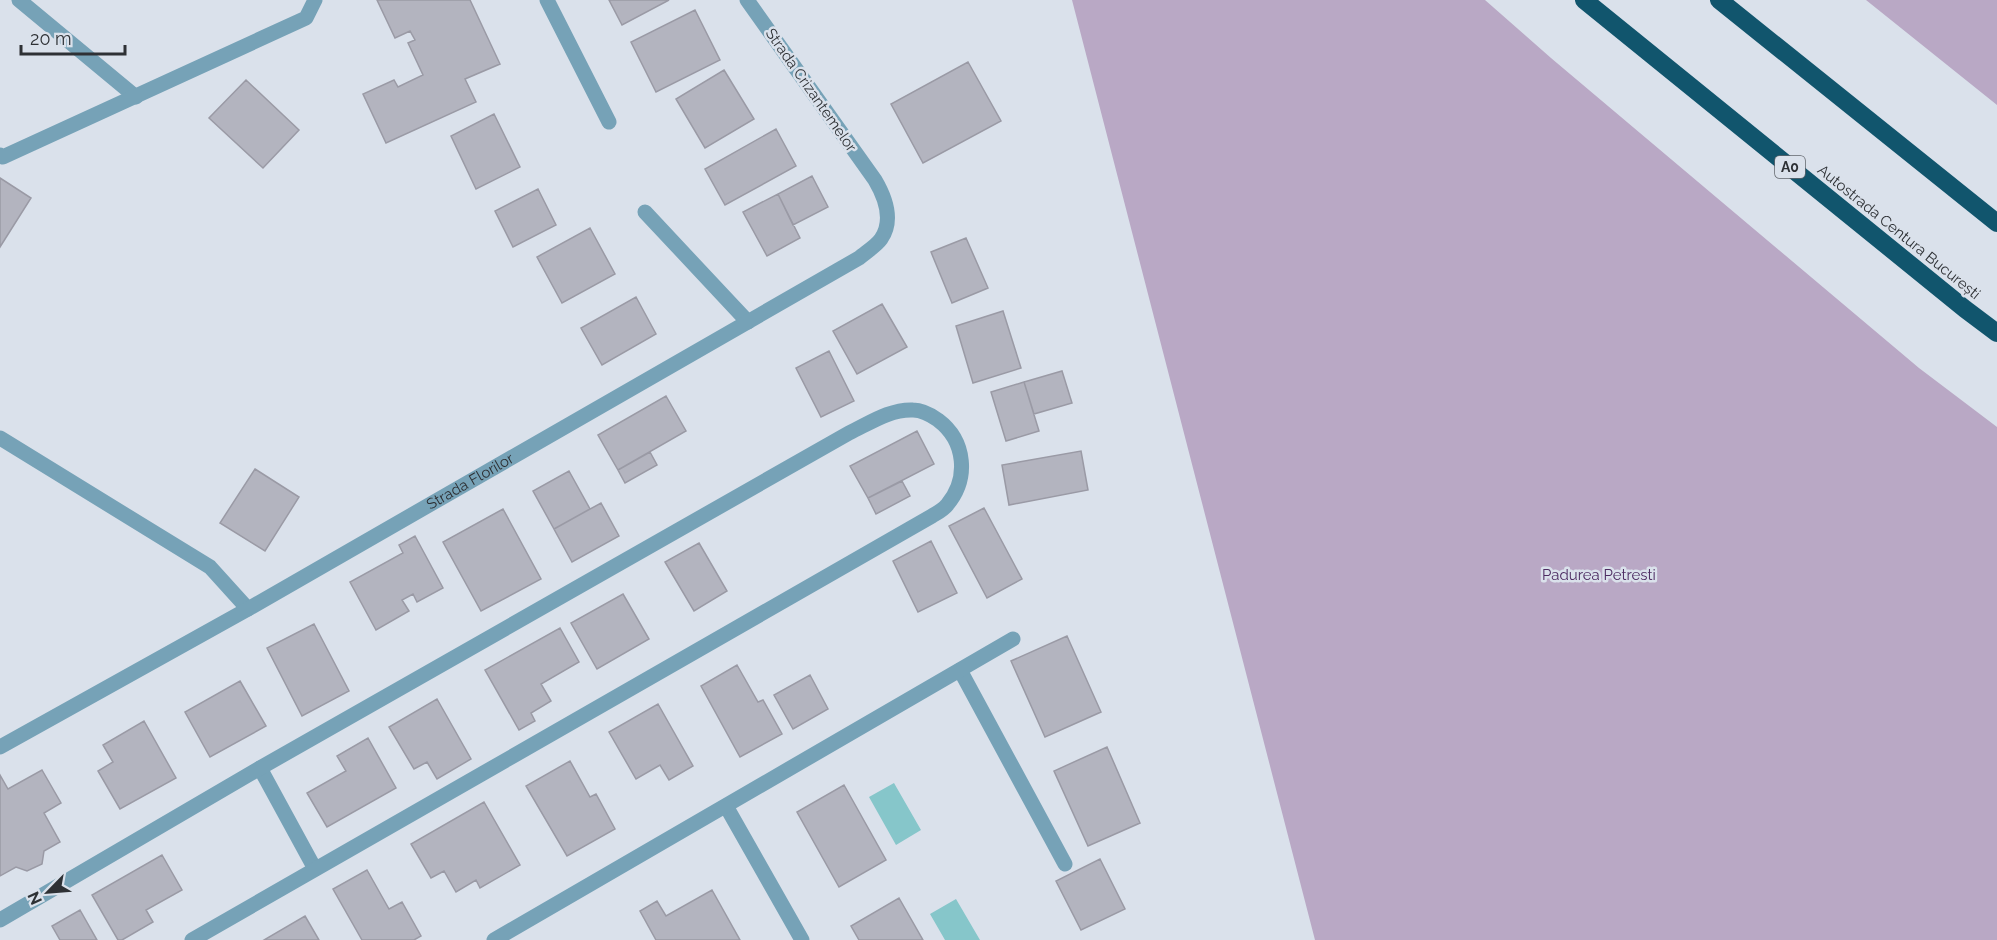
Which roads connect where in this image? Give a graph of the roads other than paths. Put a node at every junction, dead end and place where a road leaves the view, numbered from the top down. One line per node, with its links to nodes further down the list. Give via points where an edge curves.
1 (19, 0): 7 (street)
2 (315, 0): 7 (street, via 306,18)
3 (548, 0): 8 (street)
4 (747, 0): 10 (street, Strada Crizantemelor)
5 (1584, 0): 14 (highway, Autostrada Centura București / A0)
6 (1719, 0): 12 (highway)
7 (136, 97): 9 (street)
8 (609, 122)
9 (1, 156)
10 (875, 180): 13 (street, Strada Florilor, via 884,196 888,220 881,239 859,258)
11 (645, 212): 13 (street)
12 (1997, 223)
13 (748, 322): 16 (street, Strada Florilor)
14 (1997, 333)
15 (0, 438): 16 (street, via 210,567)
16 (248, 609): 19 (street, Strada Florilor)
17 (1013, 639): 18 (street)
18 (960, 670): 21 (street); 22 (street)
19 (0, 747)
20 (260, 768): 23 (street); 23 (street, via 870,422 891,412 915,410 928,413 949,428 961,452 962,475 946,506); 24 (street)
21 (726, 806): 26 (street); 27 (street)
22 (1065, 864)
23 (315, 869): 25 (street)
24 (0, 920)
25 (192, 940)
26 (494, 940)
27 (802, 940)

